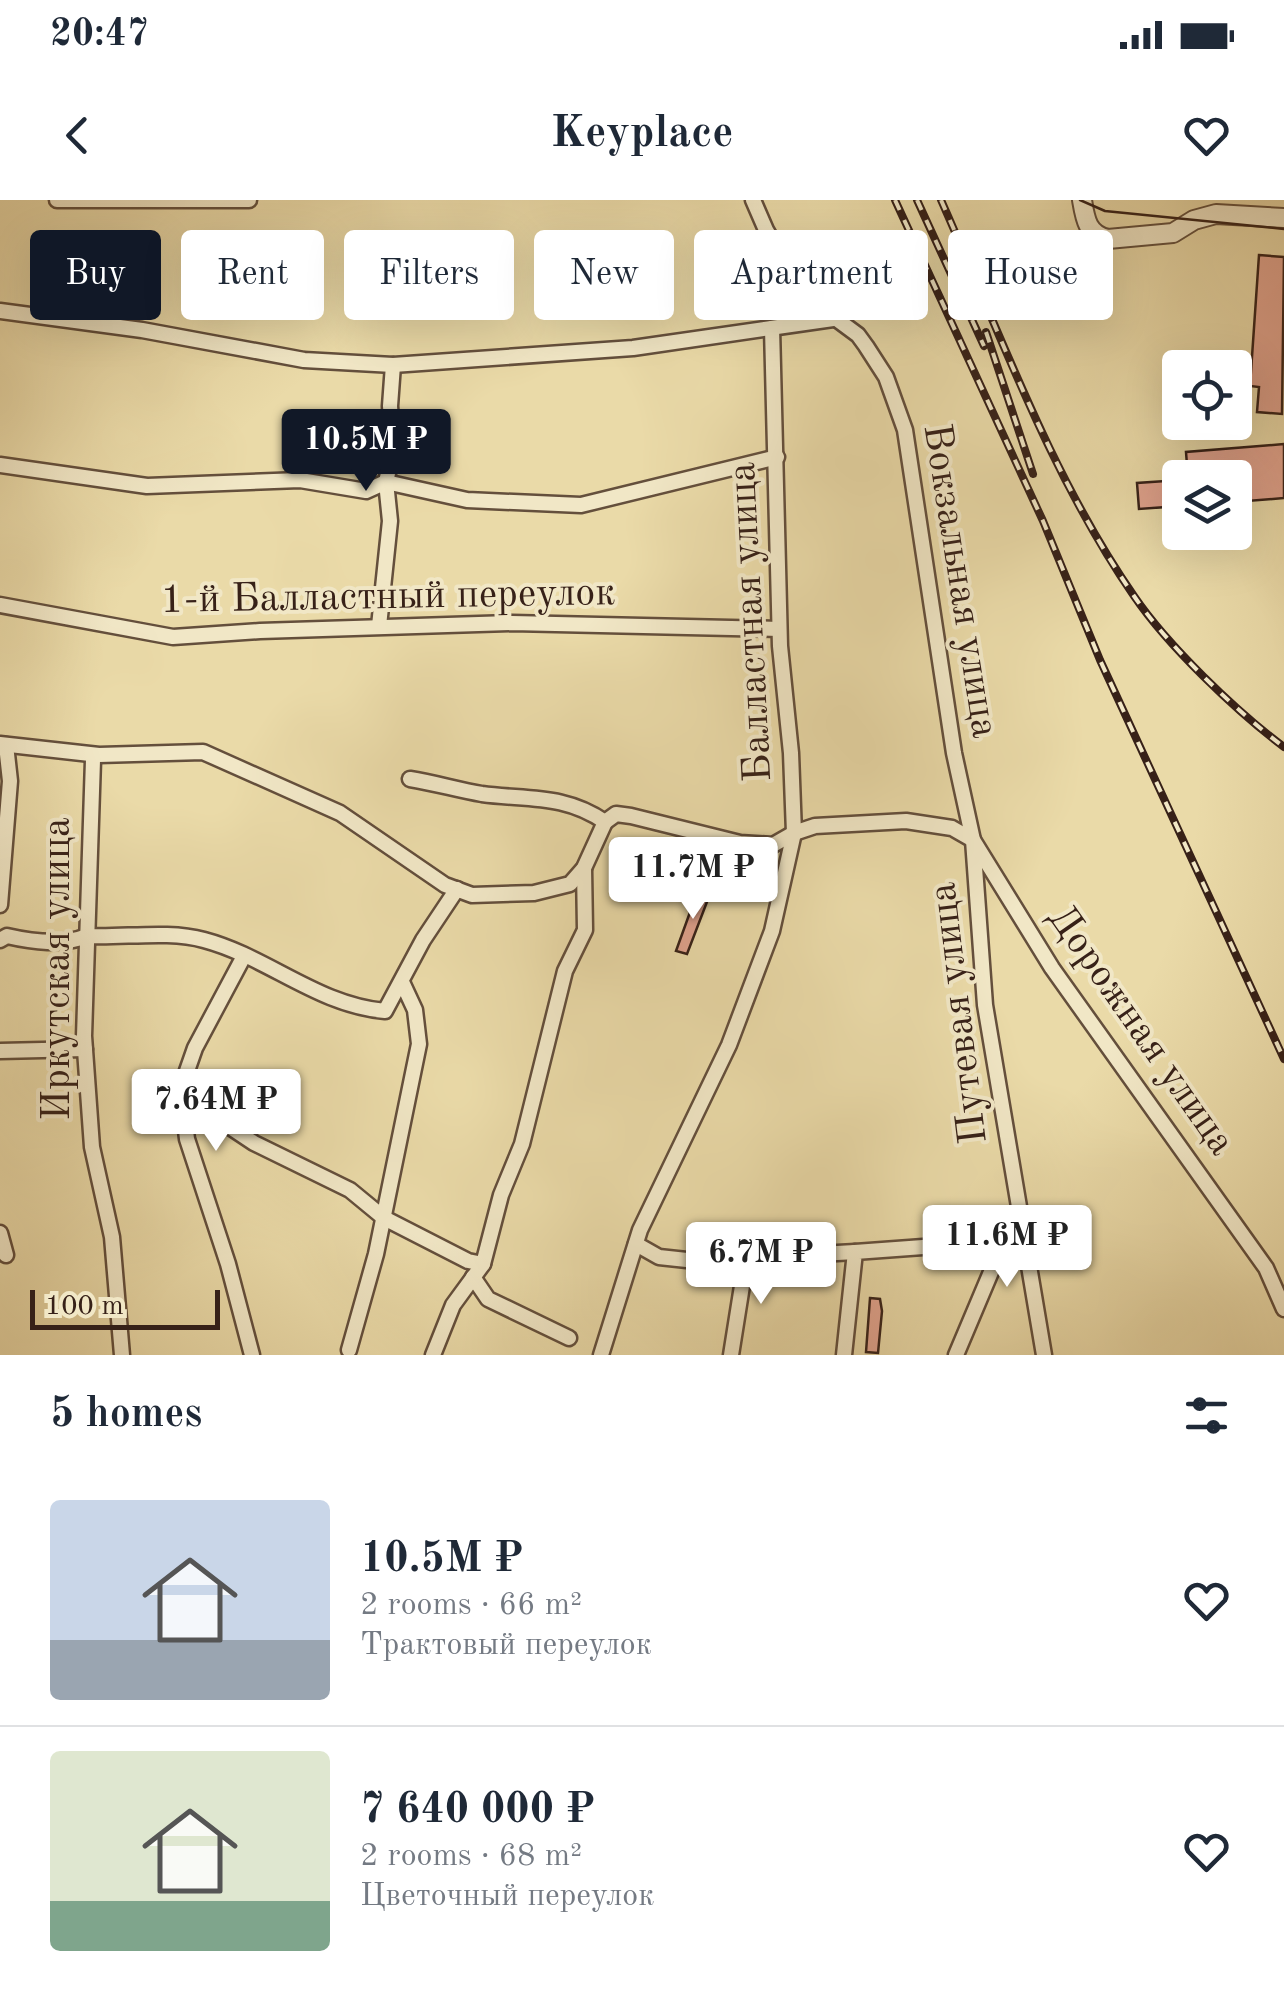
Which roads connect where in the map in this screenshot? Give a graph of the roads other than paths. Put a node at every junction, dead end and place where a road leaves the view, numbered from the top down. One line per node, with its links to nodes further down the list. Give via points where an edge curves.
1 (57, 200): 2 (street)
2 (249, 200)
3 (753, 200): 7 (street, Вокзальная улица)
4 (1082, 201): 5 (street, via 1092,232 1108,239 1165,235)
5 (1239, 207): 6 (street)
6 (1284, 218)
7 (766, 230)
8 (0, 311): 12 (street, via 304,360)
9 (826, 320): 11 (street)
10 (834, 320): 24 (street, Вокзальная улица, via 858,336 886,377 905,430 954,753)
11 (772, 328): 12 (street, via 633,348); 13 (street, Балластная улица)
12 (394, 365): 15 (street)
13 (777, 458): 15 (street, via 581,504 467,500); 18 (street, Балластная улица)
14 (0, 465): 15 (street, via 147,486 300,480 366,492)
15 (386, 482): 17 (street, via 390,521)
16 (0, 604): 17 (street, 1-й Балластный переулок, via 172,637)
17 (379, 626): 18 (street, 1-й Балластный переулок)
18 (780, 629): 23 (street, Балластная улица)
19 (3, 744): 26 (street, via 100,755 203,752 340,813); 27 (street, via 10,781)
20 (93, 760): 28 (street, Иркутская улица)
21 (410, 779): 22 (street, via 543,797)
22 (606, 822): 23 (street, via 616,814 773,844); 25 (street)
23 (794, 832): 24 (street, via 906,821 952,828); 39 (street, Балластная улица, via 772,931 742,1013)
24 (974, 840): 35 (street, Путевая улица, via 985,1005); 44 (street, Дорожная улица, via 1052,968 1266,1268)
25 (584, 868): 26 (street, via 570,884 534,892); 43 (street, via 584,930 565,971 522,1144)
26 (457, 890): 31 (street)
27 (0, 906)
28 (87, 936): 29 (street); 30 (street, via 202,939); 32 (street, Иркутская улица)
29 (0, 940)
30 (244, 956): 31 (street, via 360,1008 385,1011); 34 (street)
31 (402, 982): 36 (street, via 415,1010 419,1044)
32 (85, 1049): 33 (street); 47 (street, Иркутская улица)
33 (0, 1051)
34 (181, 1088): 36 (street, via 254,1144 350,1190); 48 (street, via 187,1139)
35 (1018, 1208): 38 (street); 54 (street, Путевая улица)
36 (384, 1218): 43 (street); 46 (street)
37 (0, 1232): 41 (street)
38 (1005, 1241): 40 (street); 53 (street)
39 (636, 1244): 42 (street, via 659,1257); 50 (street, Балластная улица)
40 (854, 1252): 42 (street); 52 (street)
41 (6, 1255)
42 (740, 1258): 51 (street)
43 (478, 1270): 45 (street, via 488,1298); 49 (street, via 453,1305)
44 (1284, 1309)
45 (569, 1338)
46 (349, 1350)
47 (122, 1355)
48 (252, 1355)
49 (433, 1355)
50 (601, 1355)
51 (731, 1355)
52 (844, 1355)
53 (956, 1355)
54 (1044, 1355)

